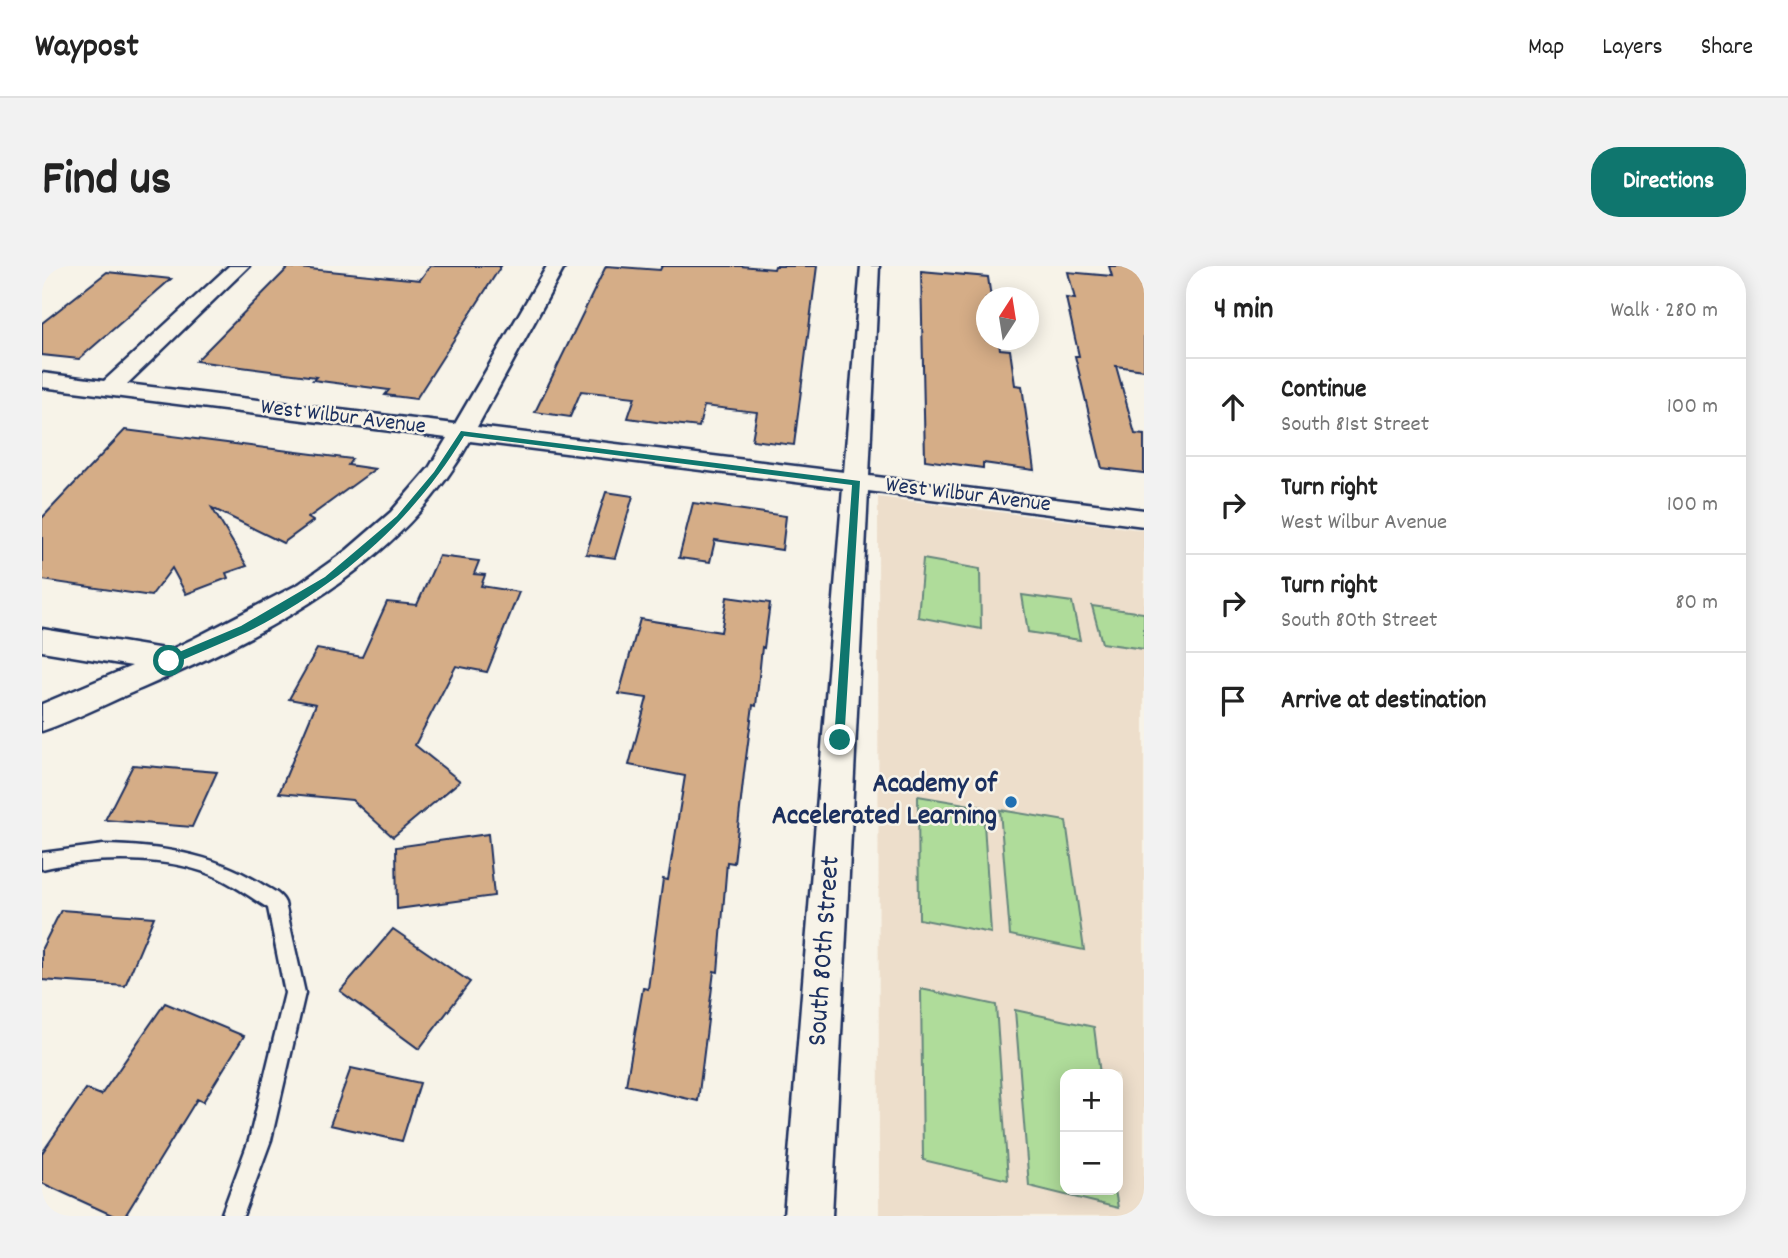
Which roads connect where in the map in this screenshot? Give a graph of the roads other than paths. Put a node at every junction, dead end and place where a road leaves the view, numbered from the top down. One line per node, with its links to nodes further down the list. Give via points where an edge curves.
1 (240, 266): 5 (street)
2 (556, 266): 6 (street)
3 (870, 266): 7 (street, South 80th Street)
4 (42, 380): 5 (street, West Wilbur Avenue)
5 (110, 388): 6 (street, West Wilbur Avenue)
6 (461, 433): 7 (street, West Wilbur Avenue); 10 (street, via 437,473 400,518 328,579 245,628)
7 (856, 482): 8 (street, West Wilbur Avenue); 14 (street, South 80th Street)
8 (1144, 518)
9 (42, 640): 10 (street)
10 (169, 661): 11 (street)
11 (42, 718)
12 (42, 861): 13 (lane, via 130,852 211,866 276,903 295,993 260,1140)
13 (232, 1216)
14 (808, 1216)

